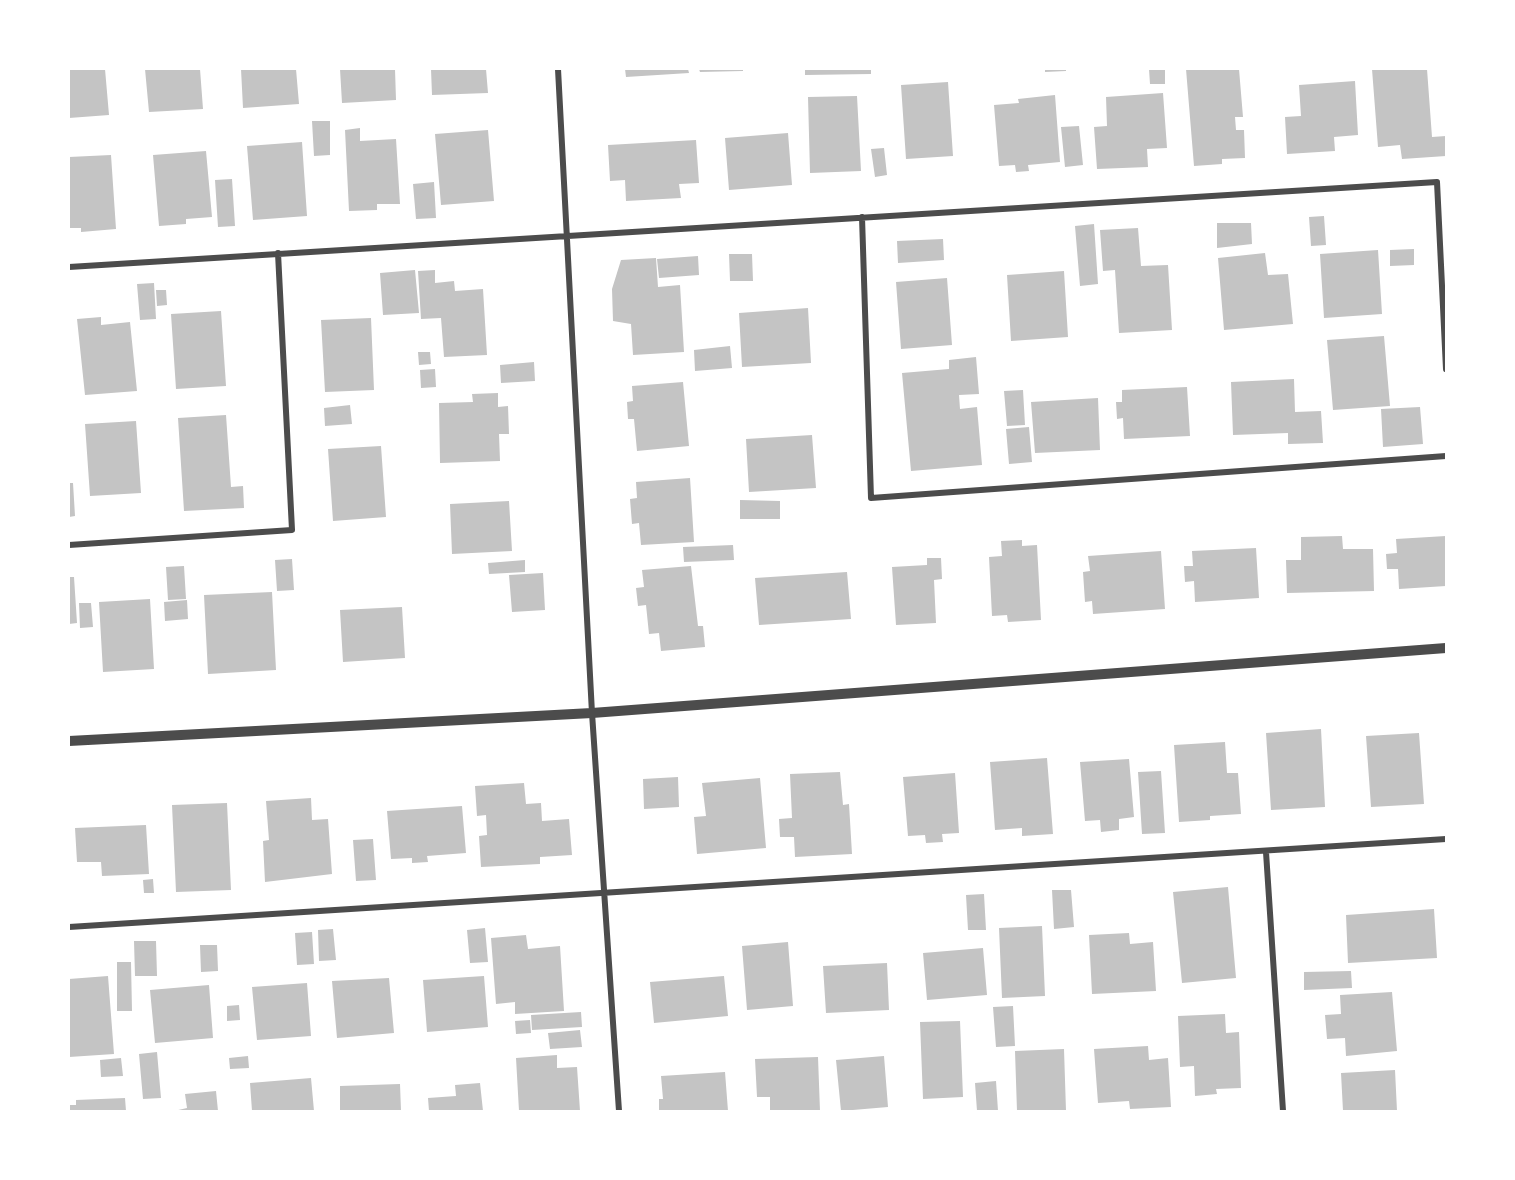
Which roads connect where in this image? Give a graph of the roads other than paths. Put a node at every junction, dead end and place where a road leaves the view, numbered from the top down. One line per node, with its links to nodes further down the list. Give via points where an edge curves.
1 (558, 69): 3 (street)
2 (862, 217): 3 (street); 6 (street, via 1437,182); 7 (street, via 871,498)
3 (567, 235): 4 (street); 10 (street)
4 (278, 253): 5 (street); 8 (street, via 292,530)
5 (69, 267)
6 (1446, 369)
7 (1446, 456)
8 (69, 545)
9 (1446, 648): 10 (street)
10 (592, 713): 11 (street); 14 (street)
11 (69, 741)
12 (1446, 839): 13 (street)
13 (1266, 852): 14 (street); 17 (street)
14 (605, 894): 15 (street); 16 (street)
15 (69, 927)
16 (619, 1111)
17 (1283, 1111)

